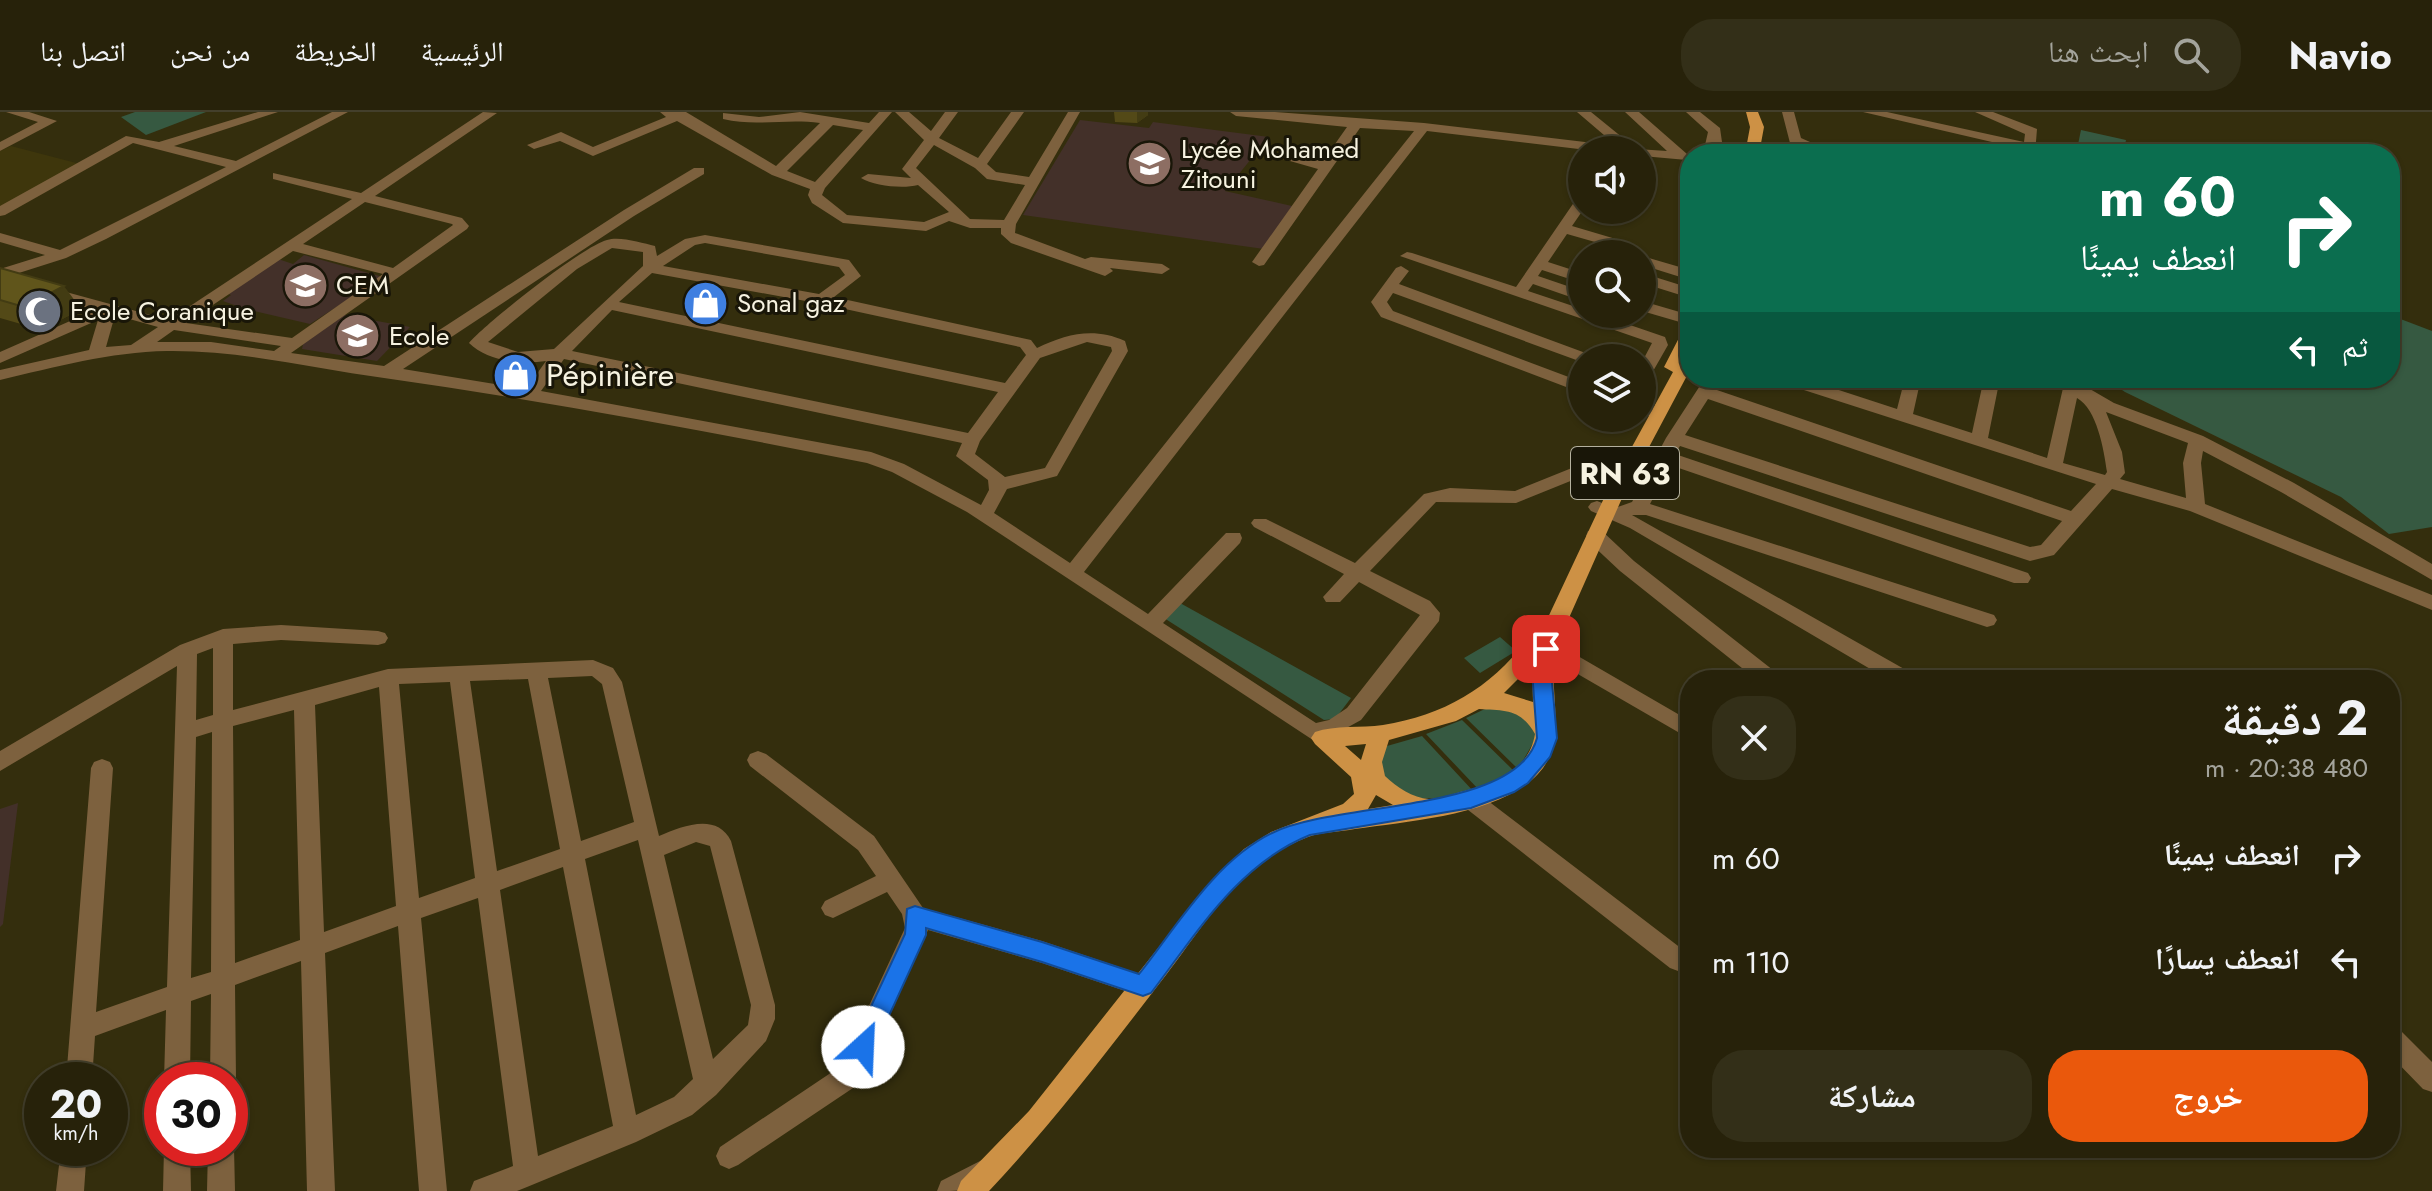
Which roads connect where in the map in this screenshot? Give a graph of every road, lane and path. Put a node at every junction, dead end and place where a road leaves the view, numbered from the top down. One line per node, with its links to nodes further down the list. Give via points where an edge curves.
1 (12, 112): 39 (street, via 50,121)
2 (272, 112): 38 (street)
3 (342, 112): 45 (street)
4 (485, 112): 54 (street, via 490,113)
5 (886, 112): 25 (street)
6 (901, 112): 29 (street)
7 (952, 112): 29 (street)
8 (1018, 112): 44 (street)
9 (1074, 112): 52 (street)
10 (1236, 112): 24 (street)
11 (1583, 112): 28 (street)
12 (1631, 112): 40 (street)
13 (1692, 112): 27 (street)
14 (1707, 112): 27 (street)
15 (1752, 112): 31 (main road, via 1757,127)
16 (1763, 112): 32 (main road)
17 (1788, 112): 33 (street, via 1795,140)
18 (1869, 112): 34 (street)
19 (1981, 112): 35 (street, via 2032,132)
20 (789, 113): 22 (street, via 778,119); 23 (street)
21 (677, 114): 36 (street, via 593,152 561,136); 48 (street)
22 (728, 116)
23 (829, 121): 25 (street); 48 (street)
24 (1356, 124): 26 (street); 46 (street)
25 (871, 127): 53 (street)
26 (1424, 127): 37 (street); 140 (street)
27 (1715, 131): 30 (street)
28 (1610, 136)
29 (932, 139): 44 (street); 51 (street, via 909,169)
30 (1714, 144)
31 (1754, 144)
32 (1766, 144)
33 (1805, 144)
34 (2000, 144)
35 (2030, 144)
36 (534, 145)
37 (1568, 145)
38 (159, 146): 45 (street); 55 (street, via 131,139)
39 (0, 147)
40 (1680, 152)
41 (1656, 154): 42 (street)
42 (1680, 156)
43 (1283, 157): 46 (street)
44 (980, 165): 52 (street, via 992,176)
45 (240, 166): 65 (street)
46 (1325, 166): 68 (street)
47 (699, 171): 103 (street)
48 (778, 172): 53 (street)
49 (278, 176): 54 (street)
50 (868, 178): 51 (street, via 910,183)
51 (922, 179): 57 (street)
52 (1034, 182): 58 (street)
53 (818, 187): 56 (street, via 817,200 843,219 926,227)
54 (362, 197): 64 (street); 76 (street, via 461,223)
55 (0, 212)
56 (948, 216): 57 (street); 61 (street, via 952,226)
57 (970, 224): 58 (street)
58 (1009, 224): 61 (street, via 1008,234)
59 (1568, 224): 60 (street)
60 (1562, 234): 62 (street); 66 (street)
61 (1016, 240): 67 (street)
62 (1579, 240)
63 (4, 242): 65 (street)
64 (288, 245): 76 (street); 90 (street)
65 (61, 255): 77 (street)
66 (1544, 259): 69 (street); 74 (street); 78 (street)
67 (1076, 261): 72 (street); 73 (street)
68 (1259, 262)
69 (1568, 262)
70 (1656, 264): 75 (street)
71 (650, 268): 83 (street); 83 (street, via 690,242 705,239 844,263 853,276); 85 (street); 98 (street, via 650,249 611,243 596,249 477,343 537,360)
72 (1162, 269)
73 (1105, 271)
74 (1568, 271)
75 (1680, 272)
76 (396, 273): 92 (street)
77 (0, 276): 87 (street)
78 (1529, 278): 82 (street); 84 (street)
79 (1656, 282): 81 (street)
80 (1389, 286): 82 (street, via 1404,264); 95 (street); 105 (street, via 1379,302 1387,314)
81 (1680, 290)
82 (1519, 293): 86 (street)
83 (822, 299): 99 (street, via 1025,343)
84 (1568, 300)
85 (610, 305): 98 (street); 113 (street)
86 (1568, 305)
87 (109, 309): 90 (street); 93 (street); 101 (street)
88 (1656, 310): 89 (street)
89 (1680, 317)
90 (170, 325): 92 (street); 94 (street)
91 (1630, 328): 96 (street, via 1659,340)
92 (294, 343): 100 (street)
93 (98, 347): 94 (street); 101 (street); 104 (street)
94 (136, 348): 100 (street, via 200,346)
95 (1568, 352)
96 (1656, 352)
97 (1680, 352): 115 (main road, RN 63)
98 (560, 353): 114 (street); 122 (street)
99 (1034, 355): 113 (street); 129 (street, via 1094,335 1119,344 1120,351 1051,472)
100 (277, 356): 103 (street)
101 (0, 358)
102 (1680, 369): 117 (main road, RN 63)
103 (385, 373): 114 (street)
104 (0, 375)
105 (1568, 383)
106 (1706, 388): 121 (street)
107 (1719, 388): 134 (street)
108 (1840, 388): 118 (street)
109 (1911, 388): 118 (street)
110 (1990, 388): 124 (street)
111 (2064, 388): 127 (street)
112 (2075, 388): 116 (street)
113 (1008, 389): 122 (street)
114 (530, 395): 133 (street, via 871,458)
115 (1656, 395)
116 (2092, 398): 123 (street); 128 (street, via 2116,465)
117 (1656, 399)
118 (1904, 417): 124 (street)
119 (1633, 432): 125 (main road, RN 63)
120 (1639, 432): 132 (main road, RN 63)
121 (1675, 438): 126 (street); 136 (street)
122 (972, 440): 129 (street, via 965,456 996,477)
123 (2197, 440): 131 (street, via 2192,463); 142 (street)
124 (1979, 441): 127 (street)
125 (1619, 455): 132 (main road, RN 63); 141 (street, via 1516,497 1430,498)
126 (1665, 457): 130 (street); 139 (street)
127 (2054, 466): 128 (street)
128 (2108, 481): 131 (street); 134 (street)
129 (997, 485): 133 (street)
130 (1639, 507): 132 (street); 146 (street)
131 (2196, 507): 145 (street)
132 (1606, 511): 137 (main road, RN 63); 150 (main road, RN 63); 154 (street)
133 (984, 516): 140 (street)
134 (2075, 519): 136 (street, via 2040,553)
135 (1260, 523): 141 (street)
136 (1961, 531): 139 (street)
137 (1595, 536): 150 (main road, RN 63); 153 (street)
138 (1233, 538): 147 (street)
139 (1950, 556): 143 (street)
140 (1073, 573): 147 (street)
141 (1357, 573): 144 (street); 162 (street, via 1423,606 1430,618 1354,714)
142 (2432, 573)
143 (2021, 578)
144 (1333, 597)
145 (2432, 603)
146 (1987, 620)
147 (1149, 625): 162 (street)
148 (223, 636): 149 (street, via 263,632); 151 (street); 159 (street)
149 (378, 638)
150 (1541, 647): 158 (main road, via 1493,692); 160 (street); 164 (main road, RN 63)
151 (187, 650): 161 (street); 166 (street)
152 (536, 670): 155 (street); 172 (street, via 593,668 611,678); 173 (street)
153 (1758, 670)
154 (1888, 670)
155 (459, 673): 156 (street); 175 (street)
156 (388, 677): 157 (street); 177 (street)
157 (304, 699): 159 (street); 179 (street)
158 (1466, 705): 163 (main road); 164 (main road, via 1497,699 1520,703 1536,716)
159 (224, 721): 161 (street); 181 (street)
160 (1680, 725)
161 (185, 731): 183 (street)
162 (1318, 735): 163 (main road); 168 (main road)
163 (1381, 735): 168 (main road)
164 (1547, 738): 169 (main road, via 1521,778)
165 (758, 760): 174 (street, via 860,836)
166 (0, 762)
167 (102, 768): 184 (street)
168 (1366, 772): 170 (main road, via 1387,793); 171 (main road, via 1366,791 1358,805)
169 (1471, 800): 170 (main road); 180 (street)
170 (1426, 807): 171 (main road)
171 (1309, 827): 182 (main road, via 1252,856 1216,892)
172 (648, 839): 173 (street); 190 (street); 190 (street, via 700,832 717,837 763,1005 757,1033)
173 (572, 852): 175 (street); 191 (street)
174 (892, 879): 176 (street); 178 (street)
175 (489, 882): 177 (street); 197 (street)
176 (833, 908)
177 (408, 910): 179 (street); 202 (street)
178 (915, 916): 182 (street); 192 (street, via 915,935 850,1075)
179 (313, 944): 181 (street); 201 (street)
180 (1678, 960)
181 (224, 977): 183 (street); 188 (street)
182 (1143, 986): 193 (main road)
183 (177, 994): 184 (street); 187 (street)
184 (84, 1028): 186 (street)
185 (2400, 1047): 189 (street)
186 (81, 1062)
187 (177, 1062)
188 (223, 1062)
189 (2432, 1080)
190 (707, 1086): 191 (street, via 670,1114)
191 (627, 1133): 197 (street)
192 (729, 1156)
193 (1000, 1162): 204 (street); 205 (main road)
194 (72, 1166): 198 (street)
195 (177, 1166): 199 (street)
196 (221, 1166): 200 (street)
197 (527, 1174): 203 (street)
198 (70, 1191)
199 (177, 1191)
200 (221, 1191)
201 (321, 1191)
202 (433, 1191)
203 (484, 1191)
204 (951, 1191)
205 (971, 1191)

